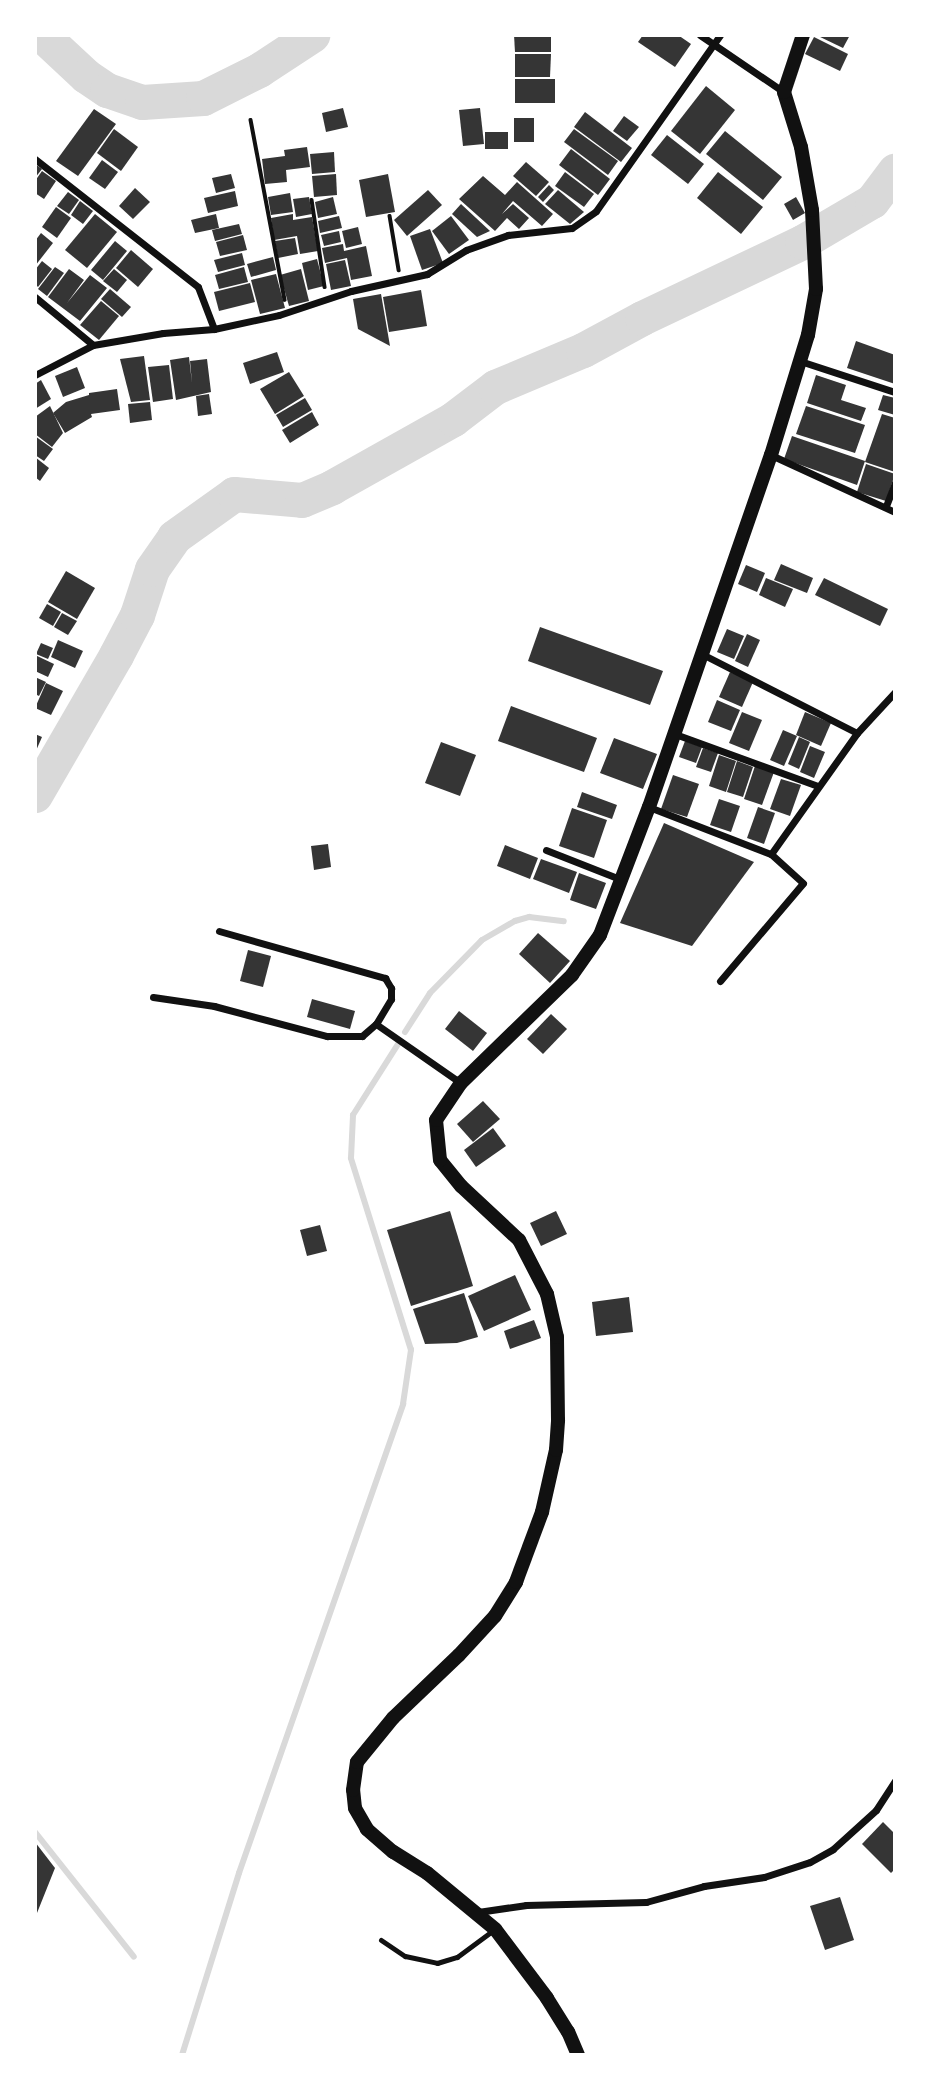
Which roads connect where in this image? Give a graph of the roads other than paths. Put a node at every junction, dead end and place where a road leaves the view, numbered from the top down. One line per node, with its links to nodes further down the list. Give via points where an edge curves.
1 (700, 35): 4 (street)
2 (720, 35): 4 (street)
3 (803, 35): 5 (main road)
4 (712, 46): 5 (street); 8 (street, via 596,211 572,228 508,235 466,250 427,274)
5 (784, 92): 10 (main road, via 801,147 817,265)
6 (35, 159): 8 (street, via 198,287)
7 (35, 298): 9 (street)
8 (214, 329): 9 (street, via 163,332)
9 (93, 345): 11 (street)
10 (800, 361): 12 (street); 13 (main road)
11 (35, 375)
12 (895, 392)
13 (771, 455): 15 (street); 17 (main road)
14 (895, 483): 15 (street)
15 (886, 506): 16 (street)
16 (895, 512)
17 (701, 653): 19 (street); 20 (main road)
18 (895, 692): 19 (street)
19 (857, 733): 21 (street)
20 (675, 734): 21 (street); 22 (main road)
21 (818, 786): 24 (street)
22 (649, 807): 24 (street); 25 (main road)
23 (546, 850): 25 (street)
24 (771, 854): 27 (street, via 803,883)
25 (622, 880): 30 (main road, via 600,935 572,975)
26 (219, 931): 29 (street, via 385,978 391,999)
27 (720, 981)
28 (153, 997): 29 (street, via 214,1006 327,1036 362,1036)
29 (376, 1024): 30 (street)
30 (461, 1083): 32 (main road, via 436,1120 440,1160 519,1240 547,1294 557,1337 556,1450 542,1512 516,1581 495,1616 460,1656 393,1718 357,1762 352,1790 355,1808 367,1829)
31 (895, 1781): 32 (street, via 876,1810 832,1849 764,1877 704,1886 646,1902 526,1905)
32 (475, 1912): 33 (main road)
33 (495, 1929): 34 (lane, via 457,1957 437,1963 405,1956); 35 (main road, via 547,1998)
34 (381, 1940)
35 (578, 2055)

